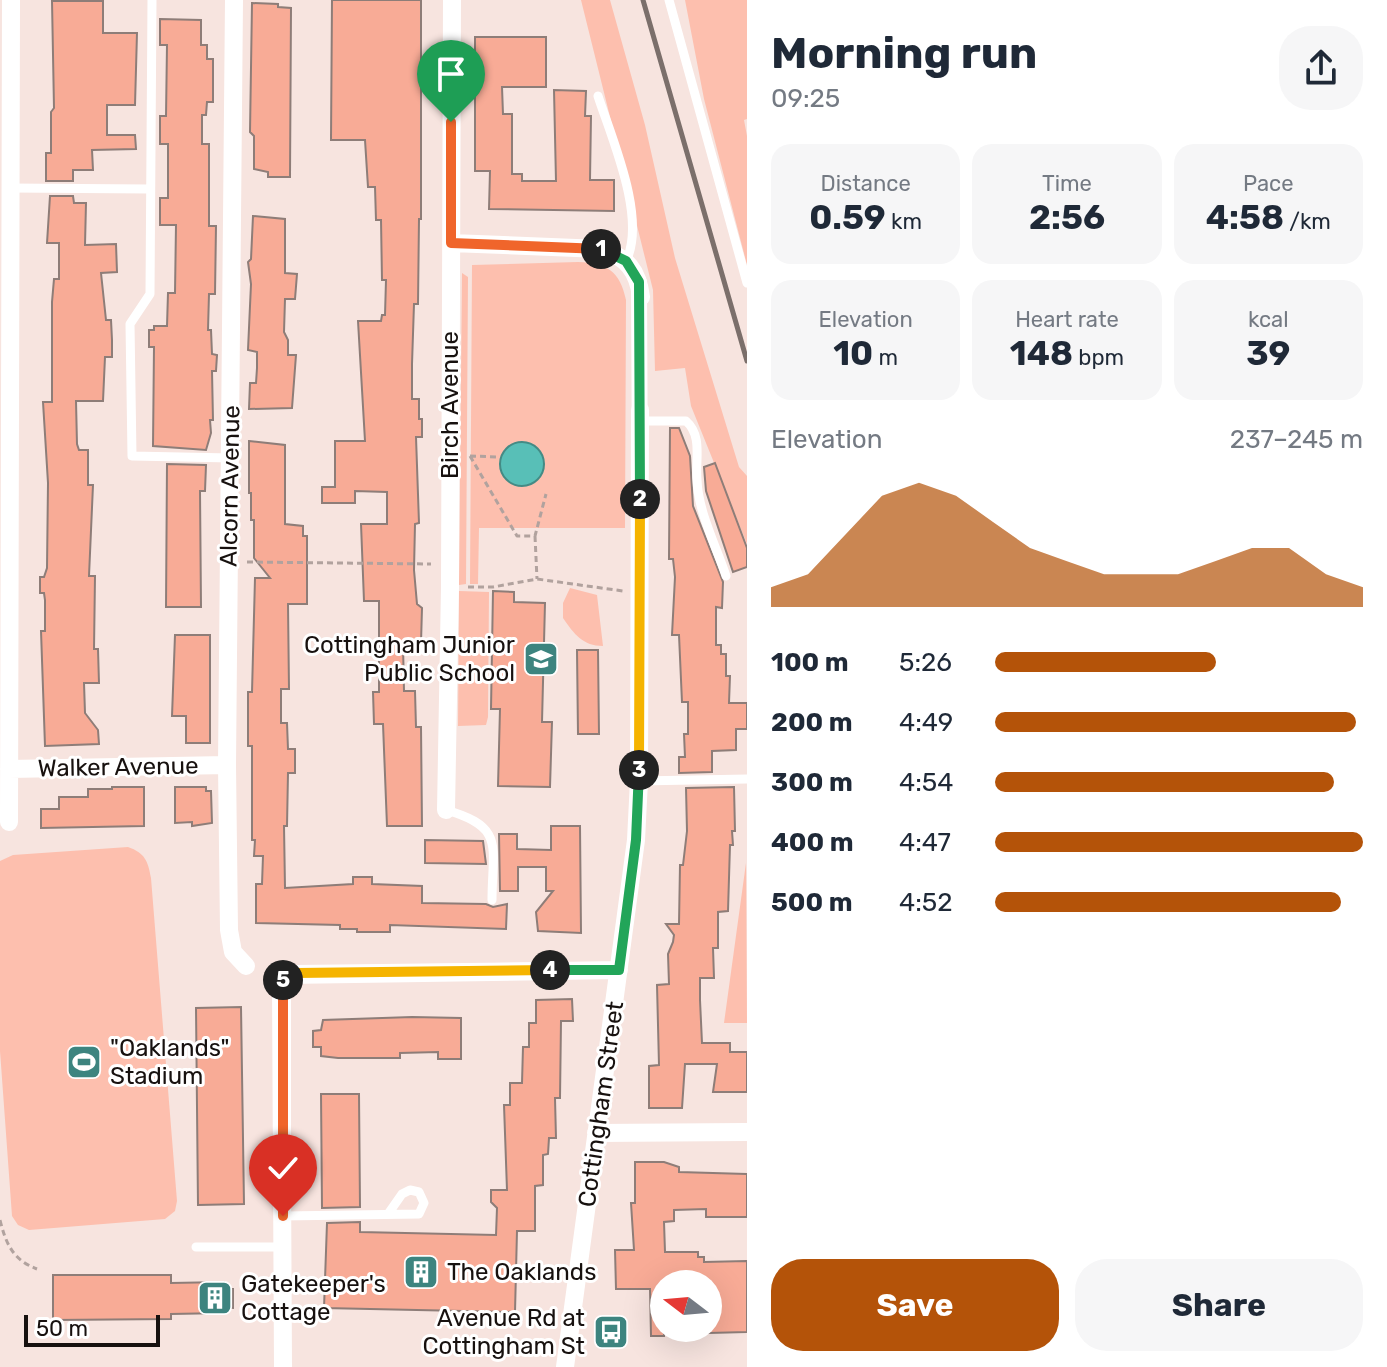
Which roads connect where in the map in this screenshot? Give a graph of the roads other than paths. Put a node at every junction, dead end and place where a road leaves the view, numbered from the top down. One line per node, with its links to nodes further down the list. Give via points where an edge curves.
1 (11, 0): 7 (street, Walker Avenue)
2 (152, 0): 8 (lane)
3 (234, 0): 14 (street, Alcorn Avenue)
4 (452, 0): 9 (street, Birch Avenue)
5 (669, 0): 11 (lane)
6 (598, 96): 10 (lane, via 627,192 631,250)
7 (9, 188): 8 (lane); 17 (street, Walker Avenue)
8 (150, 189): 14 (lane, via 150,294 130,324 132,456)
9 (451, 243): 10 (street, via 587,247); 20 (street, Birch Avenue)
10 (626, 261): 12 (street)
11 (747, 283)
12 (641, 297): 13 (street)
13 (640, 416): 15 (lane, via 692,426 699,453 698,492); 19 (street, Cottingham Street)
14 (231, 458): 16 (street, Alcorn Avenue)
15 (726, 576)
16 (227, 765): 17 (street, Walker Avenue); 23 (street, Alcorn Avenue, via 229,930 233,952)
17 (9, 769): 21 (street, Walker Avenue)
18 (747, 779): 19 (lane)
19 (639, 781): 24 (street, Cottingham Street)
20 (446, 810): 22 (lane, via 481,823 492,836)
21 (9, 822)
22 (492, 900)
23 (246, 966)
24 (619, 970): 26 (street, Cottingham Street); 28 (street, via 286,975 281,983)
25 (747, 1132): 26 (street)
26 (596, 1133): 32 (street, Cottingham Street)
27 (388, 1214): 28 (lane)
28 (283, 1216): 30 (street)
29 (196, 1247): 30 (lane)
30 (283, 1247): 31 (street)
31 (283, 1367)
32 (565, 1367)

